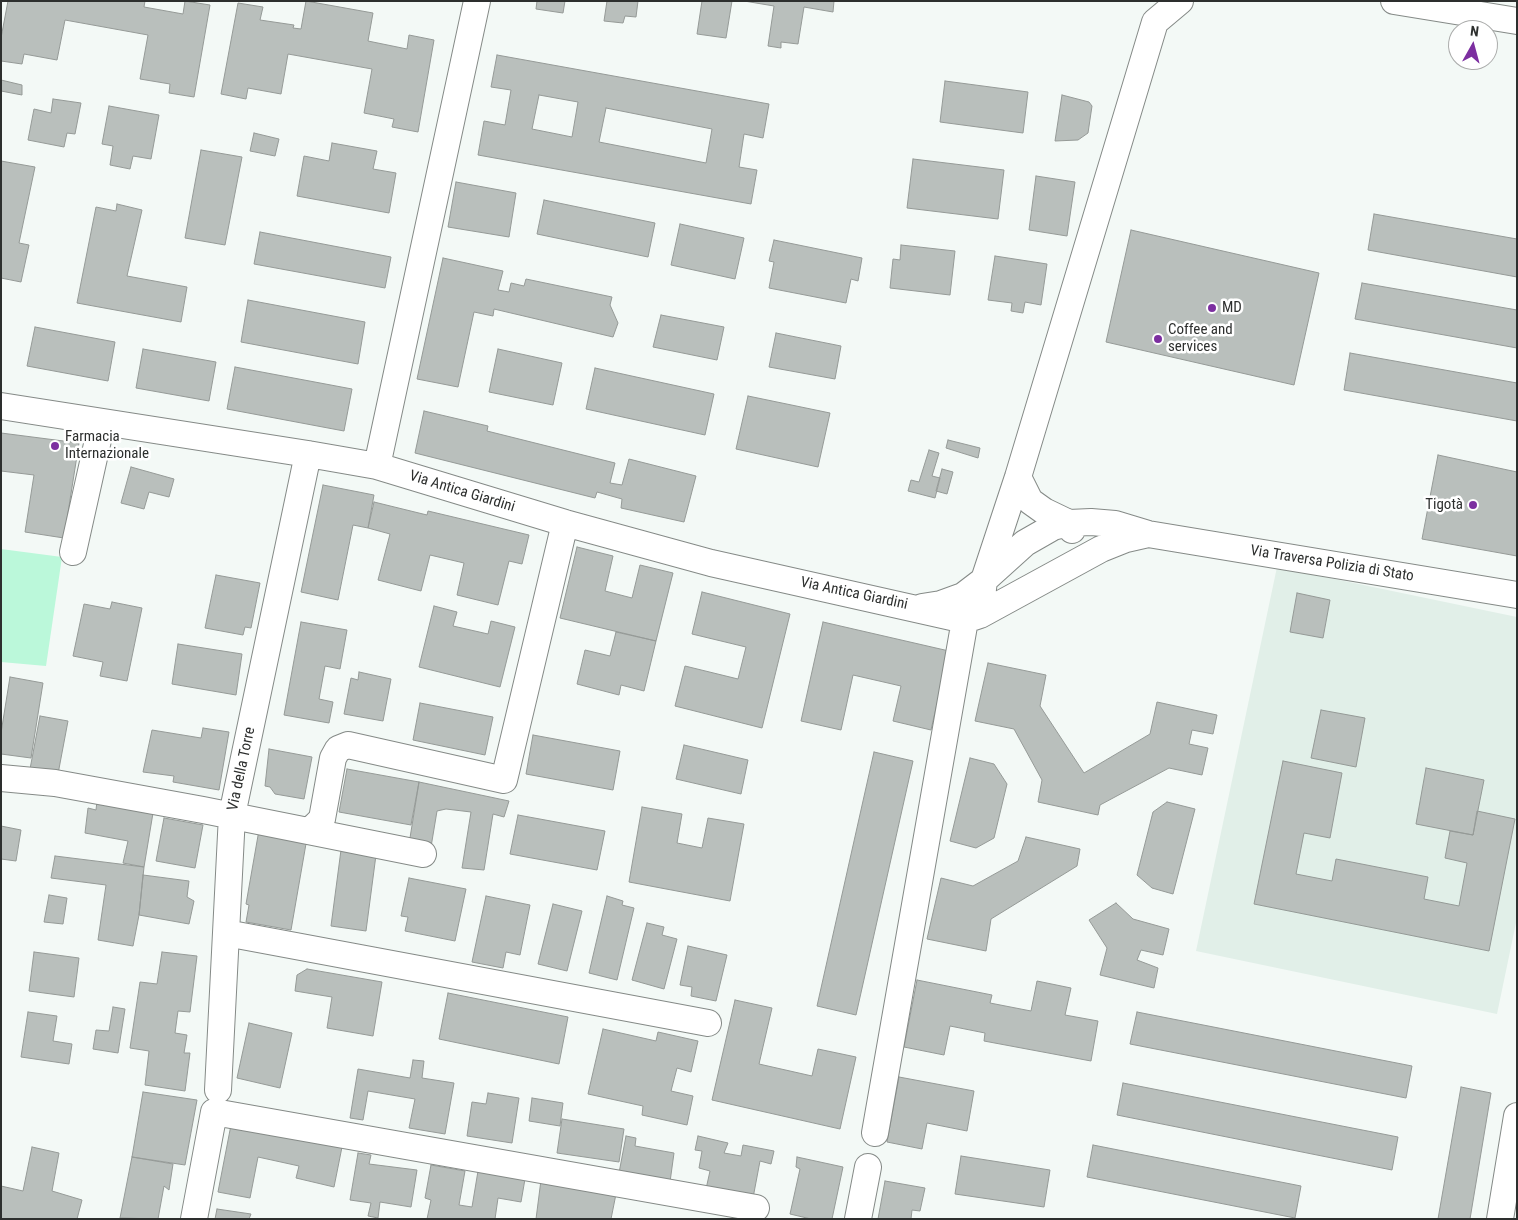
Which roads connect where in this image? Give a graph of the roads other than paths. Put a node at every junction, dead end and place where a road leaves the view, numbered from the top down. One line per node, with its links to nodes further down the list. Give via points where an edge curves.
1 (477, 1): 8 (street)
2 (1180, 1): 9 (street, via 1155,22)
3 (1394, 1): 4 (street)
4 (1517, 21)
5 (1, 406): 6 (street, Via Antica Giardini)
6 (102, 422): 7 (street, Via Antica Giardini); 13 (street)
7 (308, 454): 8 (street, Via Antica Giardini); 22 (street, Via della Torre)
8 (377, 466): 10 (street, Via Antica Giardini)
9 (1018, 478): 11 (street, via 1030,501); 16 (street)
10 (565, 523): 19 (street, Via Antica Giardini, via 711,563); 23 (street, via 504,780 348,745 338,749 333,758 322,819)
11 (1069, 523): 12 (street, Via Antica Giardini, via 1115,524); 14 (street, Via Antica Giardini, via 1053,527 1025,543); 15 (street, via 1077,542)
12 (1148, 534): 15 (street, via 1126,539); 18 (street, Via Traversa Polizia di Stato)
13 (73, 552)
14 (1005, 560): 16 (street, Via Antica Giardini); 17 (street, via 1010,578)
15 (1079, 561): 17 (street)
16 (984, 580): 19 (street, Via Antica Giardini, via 962,596); 20 (street)
17 (1024, 592): 20 (street)
18 (1517, 595)
19 (917, 608): 20 (street, Via Antica Giardini)
20 (973, 618): 29 (street)
21 (1, 778): 22 (street, via 55,783)
22 (232, 815): 23 (street); 25 (street, Via della Torre)
23 (308, 831): 24 (street)
24 (422, 854)
25 (226, 933): 26 (street); 27 (street, Via della Torre)
26 (708, 1024)
27 (216, 1101): 31 (street); 32 (street, Via della Torre)
28 (1517, 1116): 34 (street)
29 (874, 1133)
30 (868, 1167): 33 (street)
31 (756, 1208)
32 (194, 1219)
33 (858, 1219)
34 (1500, 1219)

